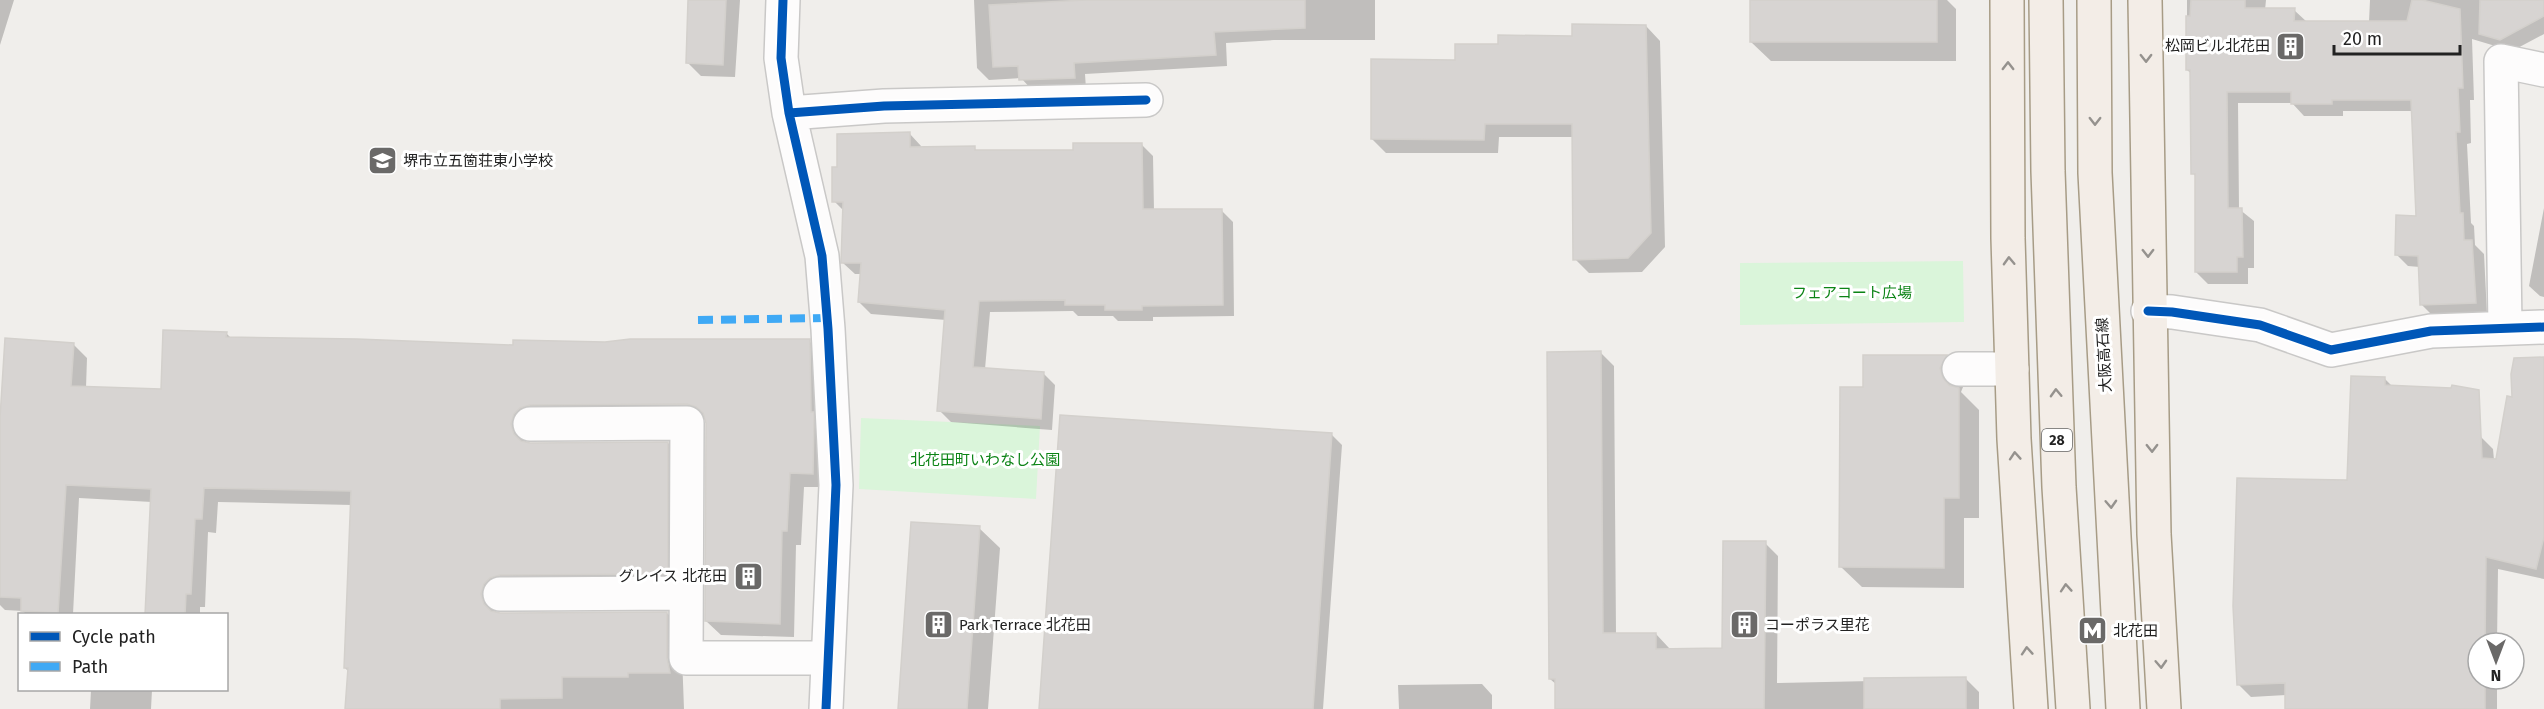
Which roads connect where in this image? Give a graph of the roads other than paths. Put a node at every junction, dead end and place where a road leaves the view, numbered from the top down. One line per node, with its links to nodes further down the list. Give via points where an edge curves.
1 (783, 0): 8 (street, via 781,58)
2 (2007, 0): 13 (main road, one-way to 2)
3 (2046, 0): 20 (main road, 28, one-way to 3, via 2059,487)
4 (2094, 0): 21 (main road, 大阪高石線, one-way to 21, via 2095,173)
5 (2145, 0): 9 (main road, one-way to 9)
6 (2544, 70): 10 (street, via 2501,61)
7 (1146, 100): 8 (street, via 1024,110 884,106)
8 (789, 113): 17 (street, via 822,256 828,329 836,485)
9 (2148, 311): 10 (street, via 2260,325 2331,350 2431,331); 22 (main road, one-way to 22)
10 (2505, 327): 11 (street)
11 (2544, 327)
12 (1959, 369): 13 (street)
13 (2012, 369): 19 (main road, one-way to 13)
14 (530, 424): 15 (street, via 687,423)
15 (686, 593): 16 (street); 17 (street, via 686,658)
16 (500, 594)
17 (827, 658): 18 (street)
18 (826, 709)
19 (2031, 709)
20 (2073, 709)
21 (2123, 709)
22 (2164, 709)

